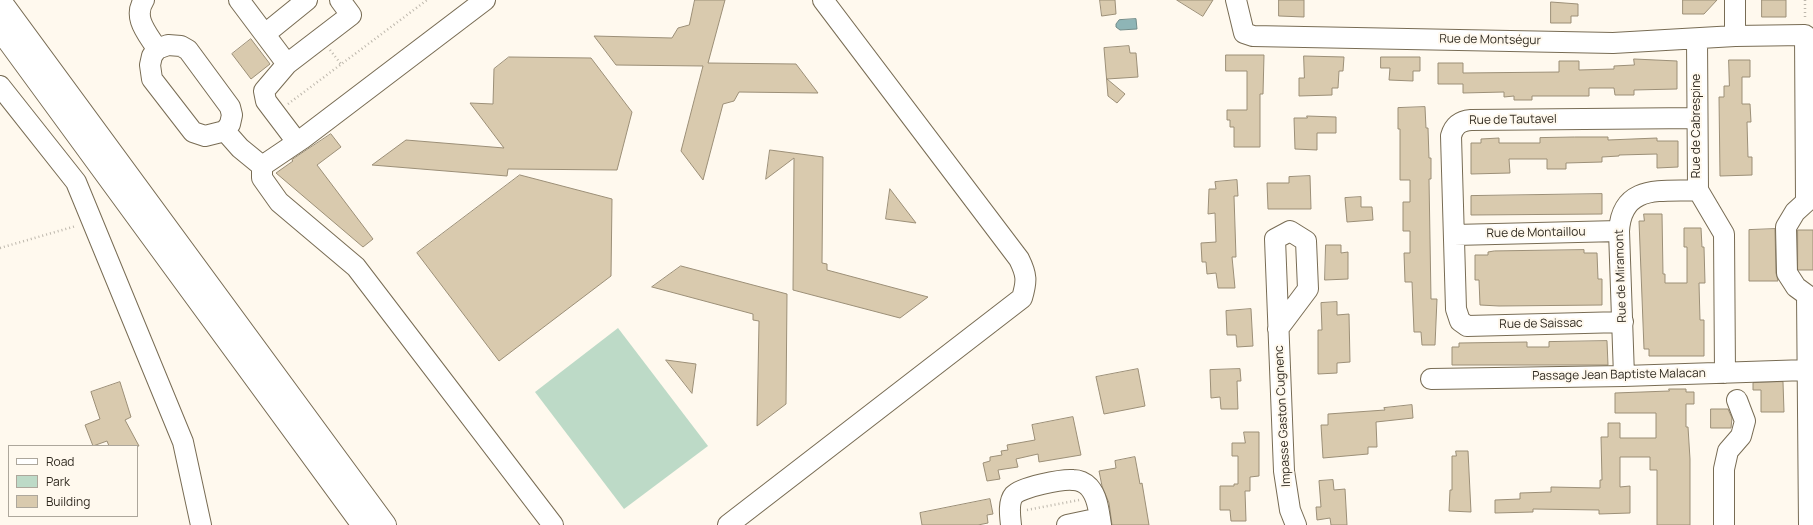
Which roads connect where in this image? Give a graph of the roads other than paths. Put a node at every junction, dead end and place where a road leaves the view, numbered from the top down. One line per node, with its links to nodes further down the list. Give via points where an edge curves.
1 (144, 0): 14 (street, via 140,20)
2 (307, 0): 11 (street)
3 (340, 0): 15 (street, via 351,15)
4 (485, 0): 19 (street)
5 (823, 0): 38 (street, via 1019,259 1025,271 1026,283 1022,298)
6 (1236, 0): 13 (street, Rue de Montségur, via 1244,33 1253,36 1613,43)
7 (1735, 0): 12 (street)
8 (243, 1): 11 (street)
9 (0, 2): 36 (highway)
10 (0, 29): 35 (highway)
11 (265, 34): 15 (street)
12 (1735, 36): 13 (street, Rue de Montségur); 27 (street, Rue de Montségur, via 1805,35 1806,202 1795,212 1786,227 1787,273 1796,287 1807,295)
13 (1697, 40): 17 (street, Rue de Cabrespine)
14 (157, 49): 18 (street, via 174,45 188,50 230,107 232,115); 18 (street, via 150,65 152,79 193,132 205,136)
15 (287, 64): 19 (street, via 264,91 266,101)
16 (0, 86): 34 (street, via 76,182 183,442)
17 (1697, 118): 21 (street, Rue de Cabrespine); 23 (street, Rue de Tautavel, via 1461,121 1453,128 1451,136)
18 (225, 131): 20 (street, via 240,148)
19 (297, 142): 20 (street)
20 (262, 166): 37 (street, via 262,178 279,202 356,267)
21 (1698, 190): 22 (street, Rue de Miramont, via 1643,193 1627,203 1622,212); 28 (street, Rue de Cabrespine, via 1724,234)
22 (1619, 231): 23 (street, Rue de Montaillou); 25 (street, Rue de Miramont)
23 (1454, 235): 24 (street, Rue de Tautavel, via 1456,308)
24 (1460, 321): 25 (street, Rue de Saissac, via 1467,326)
25 (1623, 322): 29 (street, Rue de Miramont)
26 (1278, 329): 40 (street, Impasse Gaston Cugnenc, via 1284,471 1290,510)
27 (1810, 371): 28 (street, Passage Jean Baptiste Malacan); 42 (street)
28 (1725, 373): 29 (street, Passage Jean Baptiste Malacan)
29 (1624, 376): 30 (street, Passage Jean Baptiste Malacan)
30 (1431, 379)
31 (1737, 400): 41 (street, via 1745,422 1741,436 1728,450 1724,469)
32 (1010, 519): 33 (street, via 1010,505 1014,495 1024,488 1072,480 1086,484 1095,497)
33 (1101, 522): 39 (street)
34 (201, 525)
35 (363, 525)
36 (385, 525)
37 (552, 525)
38 (728, 525)
39 (1067, 525)
40 (1296, 525)
41 (1724, 525)
42 (1809, 525)

